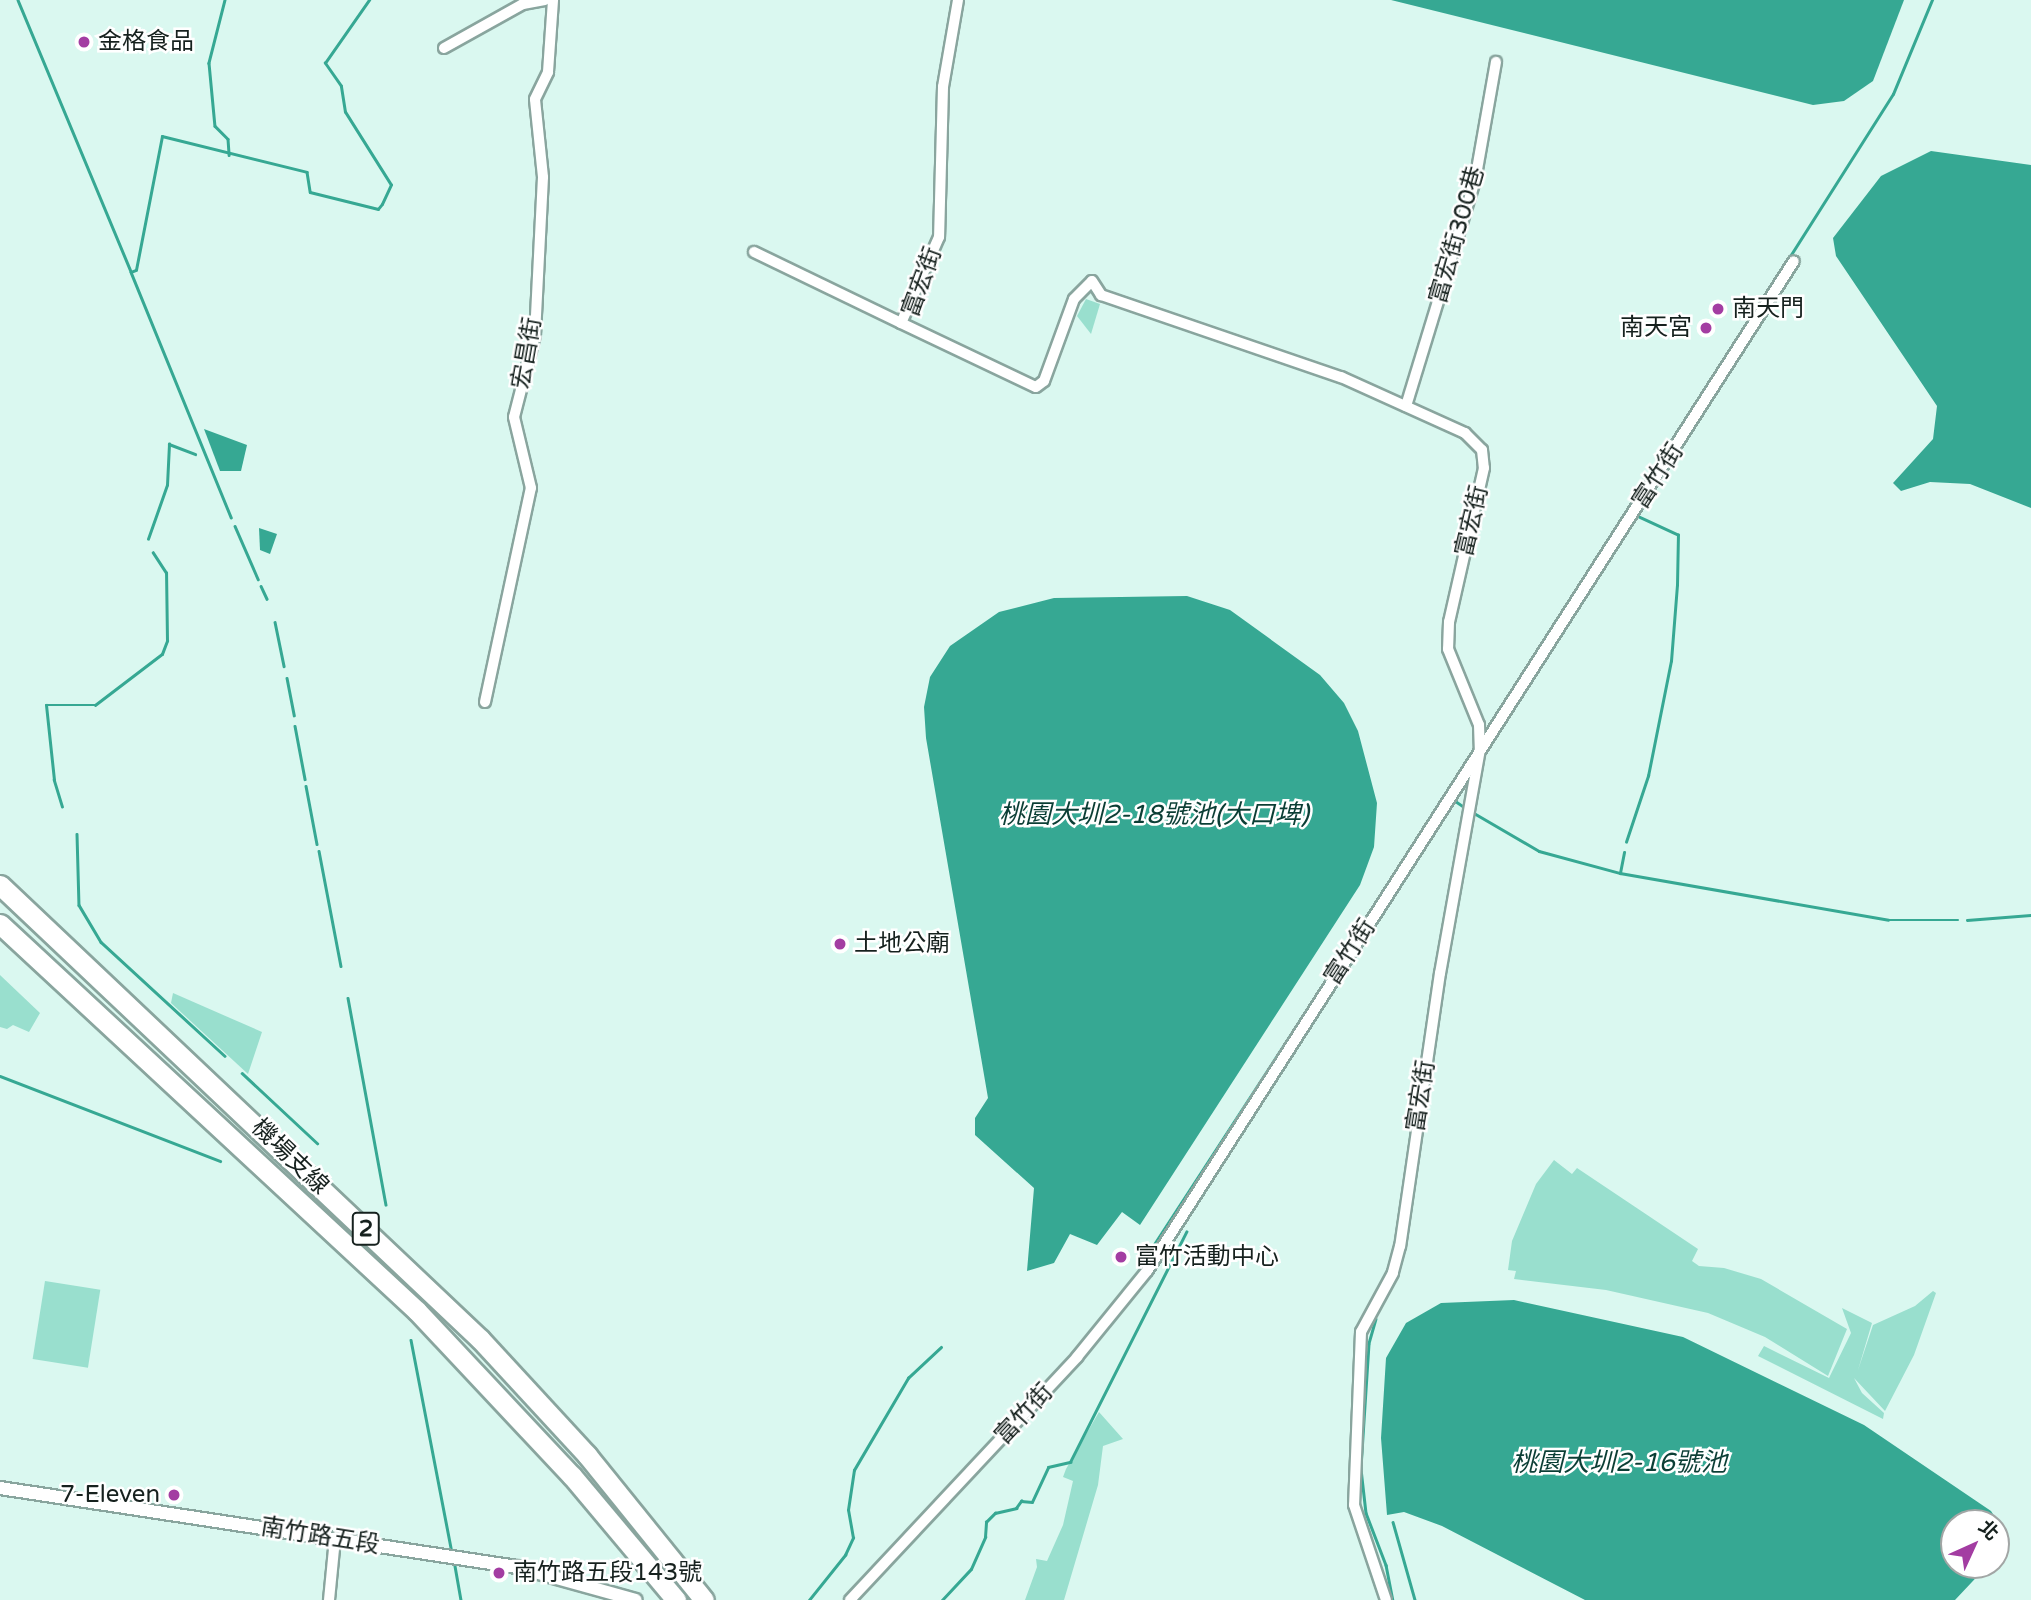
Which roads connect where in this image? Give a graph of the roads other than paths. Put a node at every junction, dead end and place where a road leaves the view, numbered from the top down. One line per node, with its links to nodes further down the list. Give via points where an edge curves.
1 (545, 0): 4 (street, via 523,4)
2 (553, 0): 10 (street, 宏昌街, via 548,72 535,99 543,177 535,335 514,417 531,488)
3 (958, 0): 8 (street, 富宏街, via 943,87 939,237)
4 (444, 48)
5 (1496, 62): 9 (street, 富宏街300巷, via 1475,181)
6 (754, 253): 8 (street)
7 (1794, 261): 11 (street, 富竹街)
8 (901, 323): 9 (street, 富宏街, via 1036,387 1044,381 1074,299 1092,281 1101,295 1341,377)
9 (1406, 406): 11 (street, 富宏街, via 1465,433 1482,450 1484,468 1448,649 1479,724)
10 (485, 702)
11 (1480, 749): 20 (street, 富竹街, via 1147,1271 1077,1357); 21 (street, 富宏街, via 1440,973 1400,1246 1393,1273 1361,1332 1354,1505)
12 (0, 885): 19 (highway, 機場支線 / 2, via 480,1339 587,1455)
13 (0, 924): 18 (highway, 機場支線 / 2, via 417,1311 572,1476)
14 (0, 1489): 15 (street, 南竹路五段)
15 (335, 1539): 16 (street); 17 (street, 南竹路五段, via 517,1567)
16 (328, 1600)
17 (636, 1600)
18 (676, 1600)
19 (704, 1600)
20 (850, 1600)
21 (1386, 1600)

